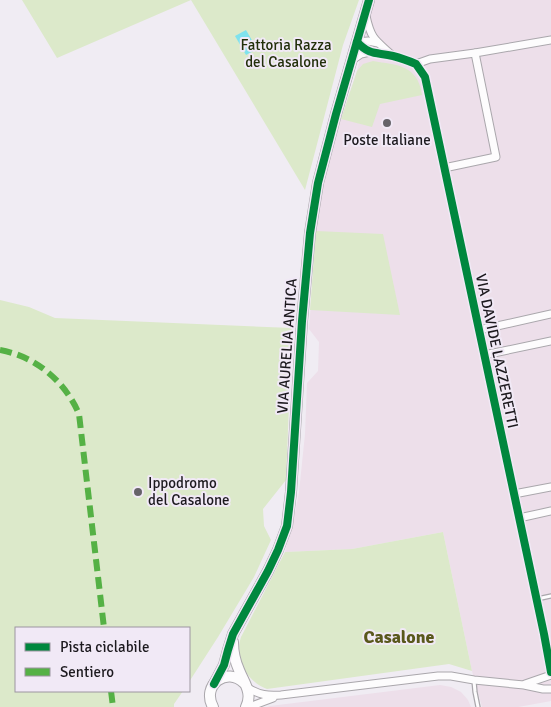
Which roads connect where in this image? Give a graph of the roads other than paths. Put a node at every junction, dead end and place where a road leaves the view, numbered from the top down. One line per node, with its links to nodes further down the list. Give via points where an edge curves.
1 (369, 0): 2 (street, VIA AURELIA ANTICA)
2 (366, 14): 4 (street, VIA AURELIA ANTICA); 5 (street, via 369,30)
3 (551, 40): 7 (street)
4 (357, 42): 5 (street); 6 (street); 9 (street, VIA AURELIA ANTICA)
5 (378, 43): 8 (street)
6 (370, 52): 8 (street); 9 (street)
7 (475, 54): 10 (street, via 430,59); 11 (street, via 496,157)
8 (392, 56): 10 (street)
9 (352, 60): 22 (street, VIA AURELIA ANTICA, via 318,184 310,233 287,526 268,571)
10 (416, 64): 11 (street, VIA DAVIDE LAZZERETTI, via 425,78)
11 (444, 168): 13 (street, VIA DAVIDE LAZZERETTI)
12 (551, 314): 13 (street)
13 (479, 330): 15 (street, VIA DAVIDE LAZZERETTI)
14 (551, 341): 15 (street)
15 (484, 355): 17 (street, VIA DAVIDE LAZZERETTI)
16 (551, 487): 17 (street)
17 (514, 494): 19 (street, VIA DAVIDE LAZZERETTI)
18 (551, 511): 19 (street)
19 (519, 518): 21 (street, VIA DAVIDE LAZZERETTI)
20 (551, 596): 21 (lane)
21 (536, 599): 23 (street, VIA DAVIDE LAZZERETTI)
22 (233, 634): 26 (street, VIA AURELIA ANTICA, via 224,665); 28 (street, via 234,656)
23 (548, 634): 24 (street, VIA DAVIDE LAZZERETTI)
24 (551, 674): 27 (street)
25 (474, 680): 27 (street); 30 (street, via 430,676); 34 (lane)
26 (214, 684): 28 (street, via 230,676); 31 (street, VIA AURELIA ANTICA)
27 (524, 685): 29 (street)
28 (247, 687): 30 (street, via 266,696); 33 (street)
29 (551, 688)
30 (281, 695): 33 (street)
31 (209, 702): 32 (street, VIA AURELIA ANTICA)
32 (214, 707)
33 (248, 707)
34 (478, 707)

